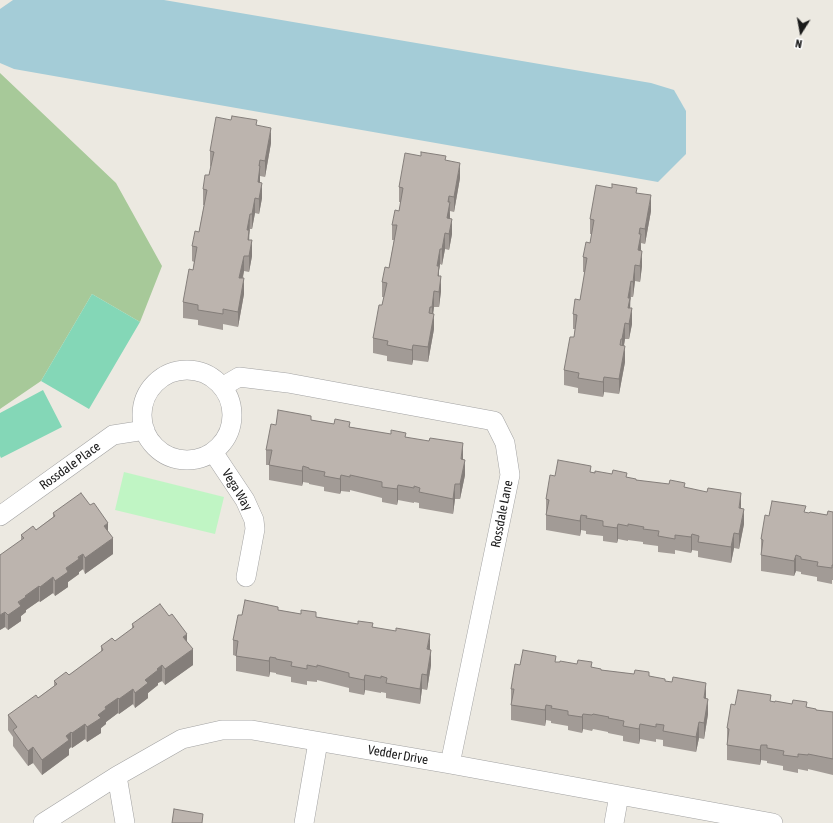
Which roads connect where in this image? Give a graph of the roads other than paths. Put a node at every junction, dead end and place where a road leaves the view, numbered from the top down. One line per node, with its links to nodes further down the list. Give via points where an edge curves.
1 (222, 387): 2 (street, via 200,372 186,370 172,373 150,390 142,416); 3 (street, via 230,400 230,429 224,442); 7 (street, Rossdale Lane, via 239,377 288,383 494,421 505,443 510,475)
2 (145, 430): 3 (street, via 161,452 174,458 201,458); 4 (street, Rossdale Place, via 113,435)
3 (213, 452): 5 (street, Vega Way, via 245,500 254,520 255,529)
4 (0, 516)
5 (246, 577)
6 (318, 742): 7 (street, Vedder Drive); 8 (street, Vedder Drive, via 252,730 222,730 182,739); 12 (street)
7 (450, 764): 9 (street, Vedder Drive)
8 (117, 776): 10 (street, Vedder Drive); 11 (street)
9 (619, 795): 13 (street); 14 (street, Vedder Drive)
10 (43, 823)
11 (125, 823)
12 (304, 823)
13 (614, 823)
14 (773, 823)

